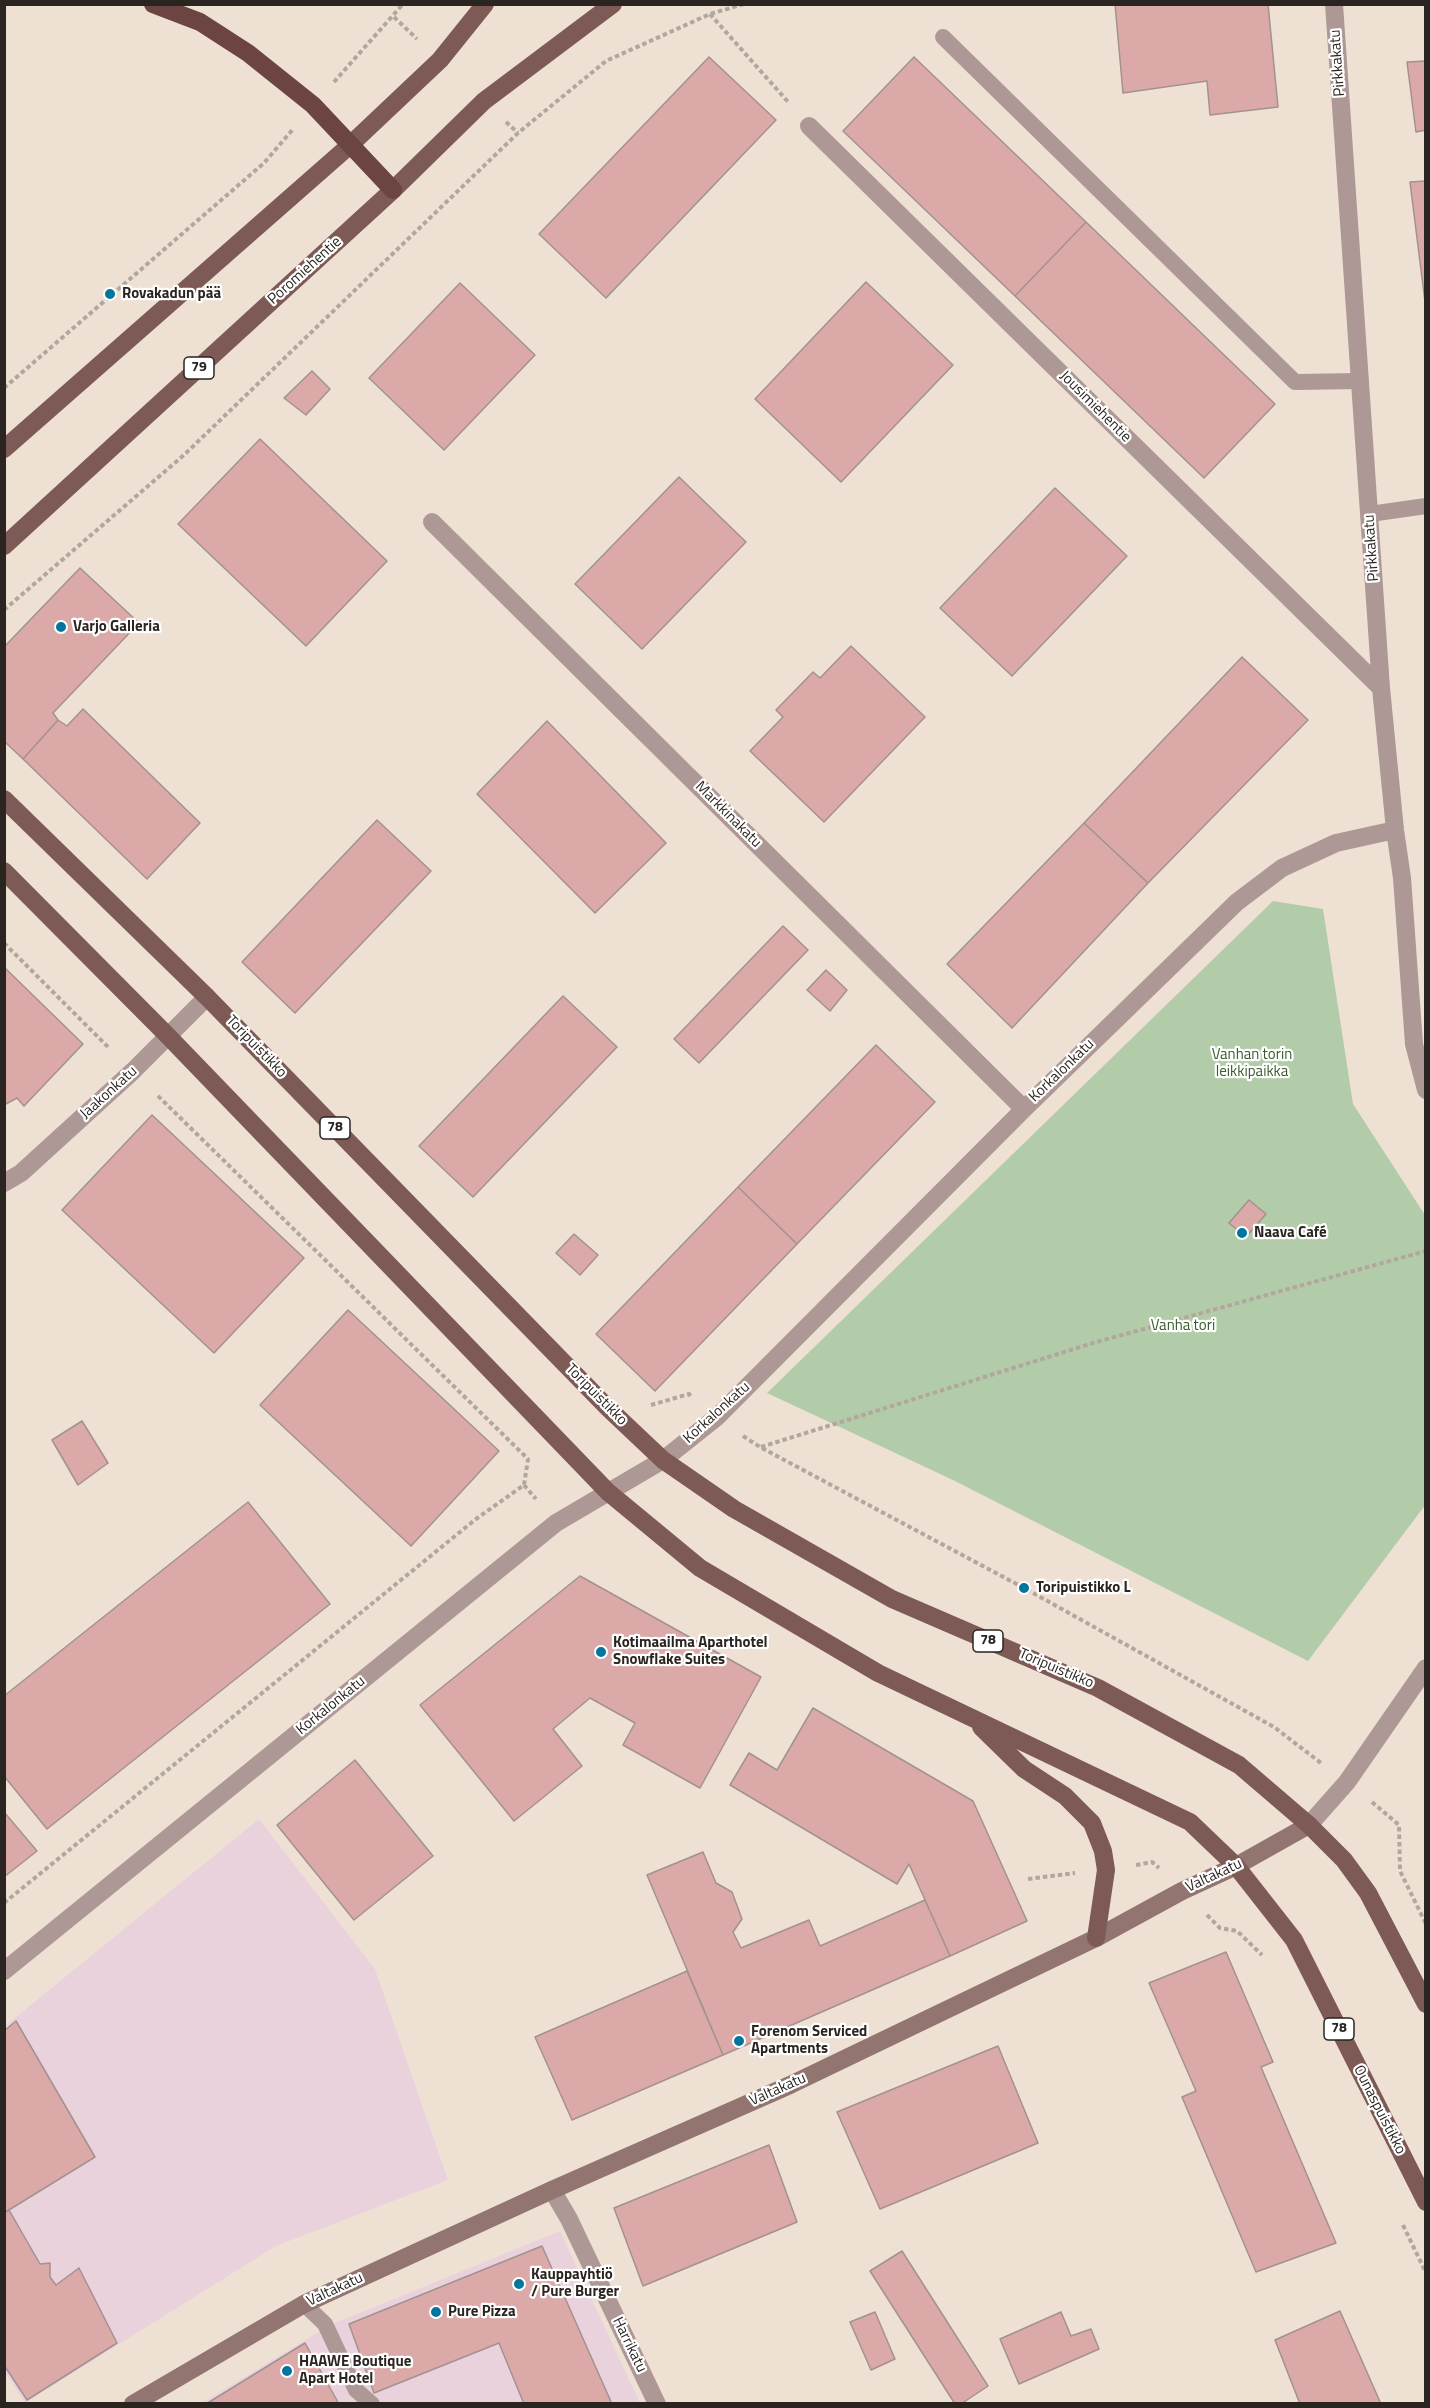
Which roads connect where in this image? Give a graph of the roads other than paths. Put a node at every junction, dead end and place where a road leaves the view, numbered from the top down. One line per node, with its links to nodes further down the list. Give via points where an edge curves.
1 (153, 4): 7 (highway, via 200,22 225,37 313,105)
2 (485, 4): 7 (main road, via 440,60)
3 (613, 4): 8 (main road, Poromiehentie / 79, via 484,101)
4 (1334, 4): 9 (street, Pirkkakatu)
5 (943, 37): 9 (lane, via 1295,382)
6 (809, 126): 15 (street, Jousimiehentie)
7 (350, 146): 8 (highway); 10 (main road)
8 (393, 190): 14 (main road, Poromiehentie / 79)
9 (1360, 381): 12 (street, Pirkkakatu)
10 (4, 449)
11 (1425, 506): 12 (lane)
12 (1370, 514): 15 (street, Pirkkakatu)
13 (432, 522): 23 (street, Markkinakatu)
14 (4, 546)
15 (1381, 688): 17 (street, Pirkkakatu)
16 (4, 799): 19 (main road, Toripuistikko / 78)
17 (1395, 830): 21 (street, Pirkkakatu); 23 (street, Korkalonkatu, via 1336,843 1282,868 1237,902)
18 (4, 871): 20 (main road, 78)
19 (207, 997): 20 (street, Jaakonkatu); 25 (main road, Toripuistikko / 78)
20 (168, 1036): 24 (street, Jaakonkatu, via 21,1173); 26 (main road, 78)
21 (1420, 1044): 22 (street, Pirkkakatu)
22 (1425, 1090)
23 (1024, 1109): 25 (street, Korkalonkatu, via 717,1417)
24 (4, 1183)
25 (663, 1460): 26 (street, Korkalonkatu); 29 (main road, Toripuistikko / 78, via 734,1509 892,1599 1098,1688 1239,1765)
26 (608, 1492): 28 (main road, 78, via 700,1568 878,1673); 32 (street, Korkalonkatu, via 556,1524)
27 (1425, 1668): 29 (street, Valtakatu, via 1347,1782)
28 (971, 1718): 30 (main road, 78, via 1190,1822); 31 (main road, via 1024,1769 1065,1796 1092,1823 1106,1870)
29 (1309, 1825): 30 (street, Valtakatu); 33 (main road, 78, via 1344,1860 1368,1893)
30 (1236, 1866): 31 (street, Valtakatu); 35 (main road, Ounaspuistikko / 78, via 1294,1940)
31 (1096, 1938): 34 (street, Valtakatu, via 790,2085)
32 (4, 1971)
33 (1425, 2004)
34 (552, 2190): 36 (street, Valtakatu); 40 (street, Harrikatu)
35 (1425, 2202)
36 (304, 2304): 37 (lane, via 326,2324); 38 (street, Valtakatu)
37 (354, 2397): 39 (lane)
38 (133, 2403)
39 (372, 2403)
40 (657, 2403)

